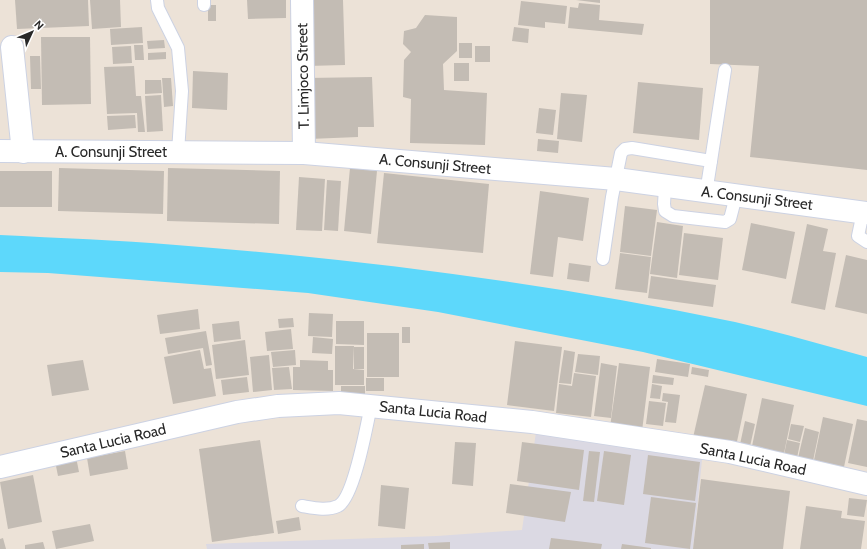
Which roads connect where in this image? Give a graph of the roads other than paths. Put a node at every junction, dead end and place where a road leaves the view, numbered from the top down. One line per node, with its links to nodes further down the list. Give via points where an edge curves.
1 (157, 0): 7 (lane, via 158,8 178,48 182,91)
2 (302, 0): 8 (main road, T. Limjoco Street)
3 (12, 46): 6 (main road)
4 (726, 70): 9 (lane)
5 (0, 151): 6 (main road, A. Consunji Street)
6 (23, 152): 7 (main road, A. Consunji Street)
7 (178, 152): 8 (main road, A. Consunji Street)
8 (304, 153): 10 (main road, A. Consunji Street)
9 (711, 161): 10 (lane, via 632,148 621,153); 12 (lane)
10 (616, 180): 11 (main road, A. Consunji Street); 16 (lane)
11 (665, 187): 12 (main road, A. Consunji Street); 13 (lane, via 664,204 666,211 673,216 725,222 730,219)
12 (706, 193): 13 (main road, A. Consunji Street)
13 (736, 196): 14 (main road, A. Consunji Street)
14 (865, 212): 15 (lane, via 858,236)
15 (867, 242)
16 (603, 258)
17 (371, 405): 18 (main road, Santa Lucia Road, via 339,403 278,406 238,412); 19 (main road, Santa Lucia Road, via 532,422 730,452); 20 (lane, via 348,493 339,506 327,509)
18 (0, 467)
19 (867, 484)
20 (302, 506)

